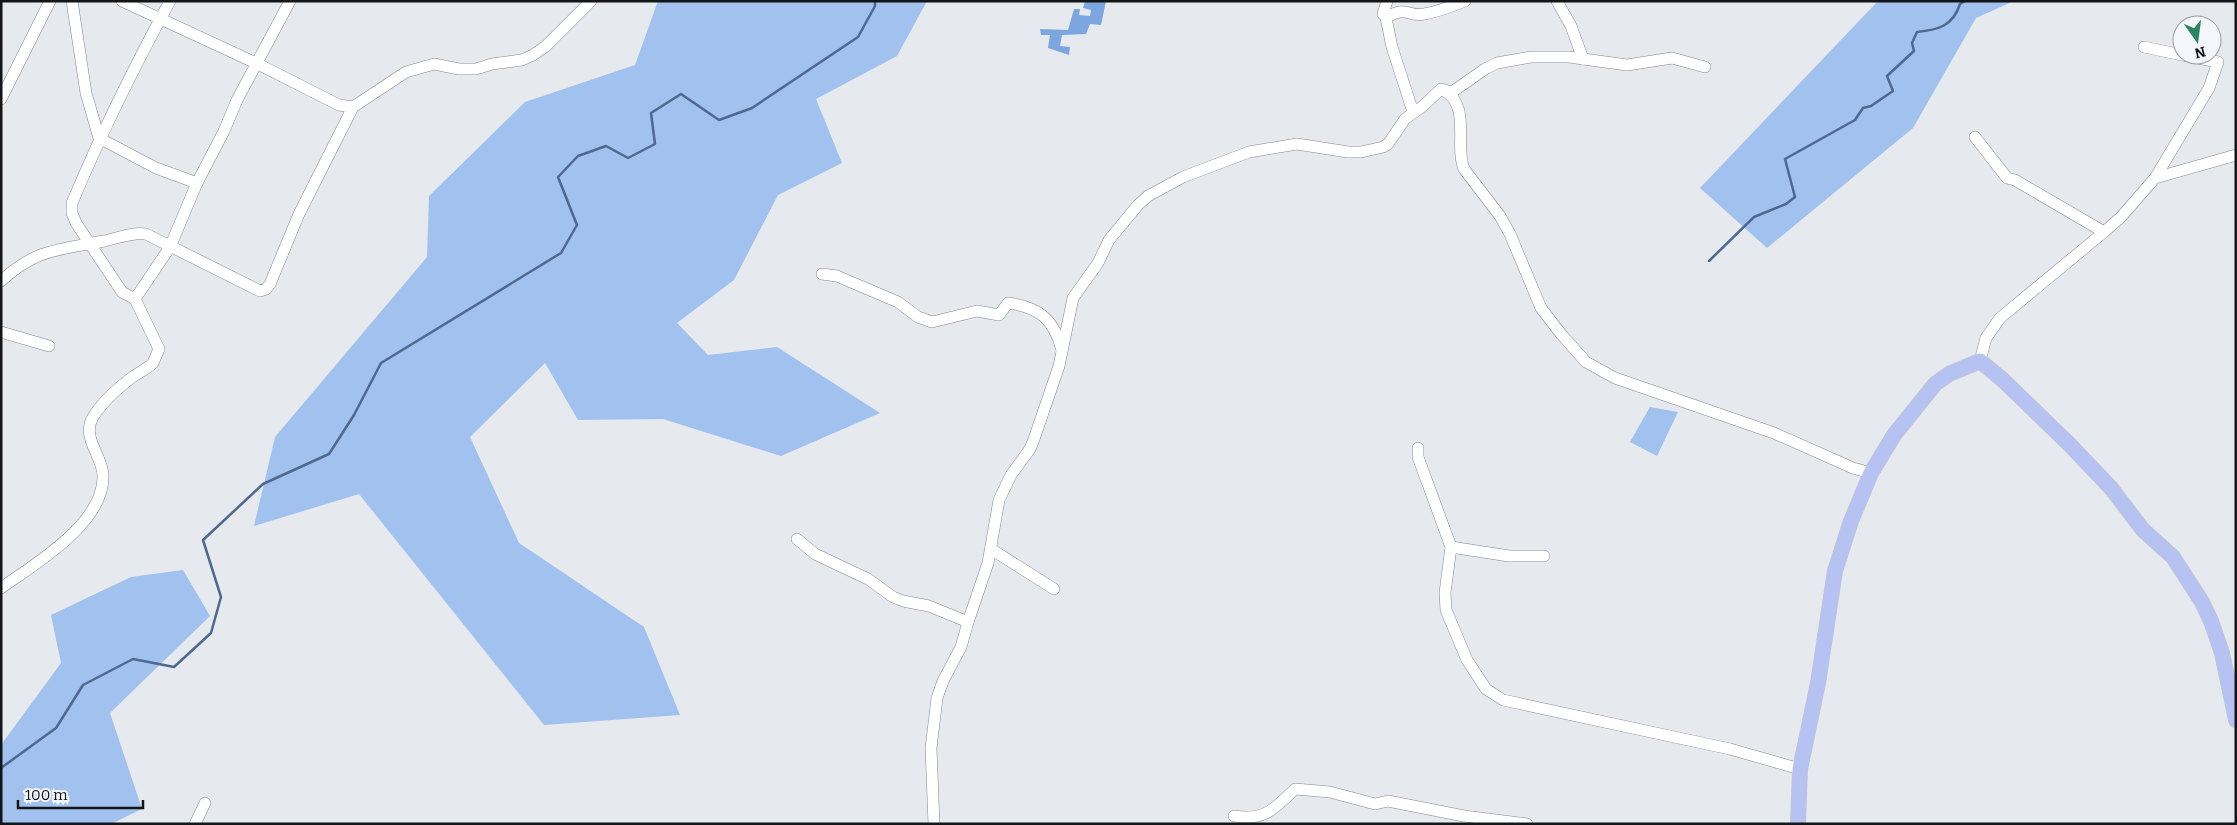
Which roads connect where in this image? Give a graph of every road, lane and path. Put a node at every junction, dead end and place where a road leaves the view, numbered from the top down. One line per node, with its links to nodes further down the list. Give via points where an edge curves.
1 (50, 1): 19 (street)
2 (72, 1): 23 (street, via 86,93)
3 (122, 1): 11 (street)
4 (170, 1): 11 (street)
5 (290, 1): 15 (street)
6 (591, 1): 20 (street, via 546,46 522,60 476,69 434,64 406,72)
7 (1387, 1): 10 (street, via 1383,14)
8 (1466, 1): 10 (street, via 1424,14 1405,11)
9 (1557, 1): 14 (street, via 1571,26)
10 (1386, 18): 21 (street)
11 (161, 19): 15 (street); 23 (street)
12 (2144, 47): 13 (street)
13 (2172, 53)
14 (1583, 59): 17 (street, via 1627,65 1672,58); 18 (street, via 1531,57 1508,60 1485,69 1452,92)
15 (256, 63): 20 (street, via 339,105); 26 (street)
16 (2217, 65): 25 (street, via 2209,88)
17 (1705, 67)
18 (1441, 89): 21 (street); 38 (street, via 1458,104 1464,169 1510,234 1541,308 1586,362 1615,378 1774,433)
19 (1, 99)
20 (353, 107): 29 (street, via 299,214 266,289 260,290)
21 (1413, 112): 35 (street, via 1388,144 1373,151 1348,152 1297,144 1271,147 1224,160 1157,190 1138,204 1120,226 1090,276 1076,292)
22 (1975, 137): 27 (street, via 2007,178)
23 (100, 138): 26 (street, via 156,168); 28 (street, via 72,203 76,223)
24 (2236, 155): 25 (street)
25 (2155, 178): 27 (street)
26 (197, 183): 29 (street)
27 (2104, 232): 36 (street, via 2000,318 1986,338)
28 (90, 243): 29 (street, via 136,233 146,234); 31 (street, via 40,254); 32 (street, via 122,292)
29 (170, 247): 32 (street)
30 (822, 274): 35 (street, via 837,276 898,302 918,317 932,322 977,311 999,315 1008,303 1021,305 1051,322)
31 (1, 281)
32 (135, 299): 43 (street, via 159,349 152,363 109,397 92,418 90,440 103,476 98,498 87,519 44,558)
33 (1, 332): 34 (street)
34 (50, 346)
35 (1063, 352): 41 (street, via 1032,444 999,500)
36 (1980, 361): 38 (main road, via 1949,374 1935,384 1894,435); 46 (main road, via 2070,445 2111,488 2143,530 2173,557 2202,602 2222,653)
37 (1418, 448): 40 (street, via 1418,457)
38 (1871, 473): 48 (main road, via 1835,571 1818,683)
39 (797, 539): 45 (street, via 815,554 868,579 903,601 929,606)
40 (1451, 547): 42 (street, via 1510,556); 48 (street, via 1446,610 1466,660 1486,689 1503,700 1730,749)
41 (991, 549): 44 (street); 45 (street)
42 (1544, 556)
43 (1, 588)
44 (1054, 588)
45 (968, 622): 52 (street, via 961,647 937,698 932,725)
46 (2233, 694): 47 (main road)
47 (2236, 720)
48 (1800, 769): 54 (main road)
49 (205, 803): 51 (street)
50 (1234, 816): 53 (street, via 1251,819 1264,814 1295,789 1330,792 1375,804 1388,801)
51 (195, 824)
52 (934, 824)
53 (1527, 824)
54 (1798, 824)

